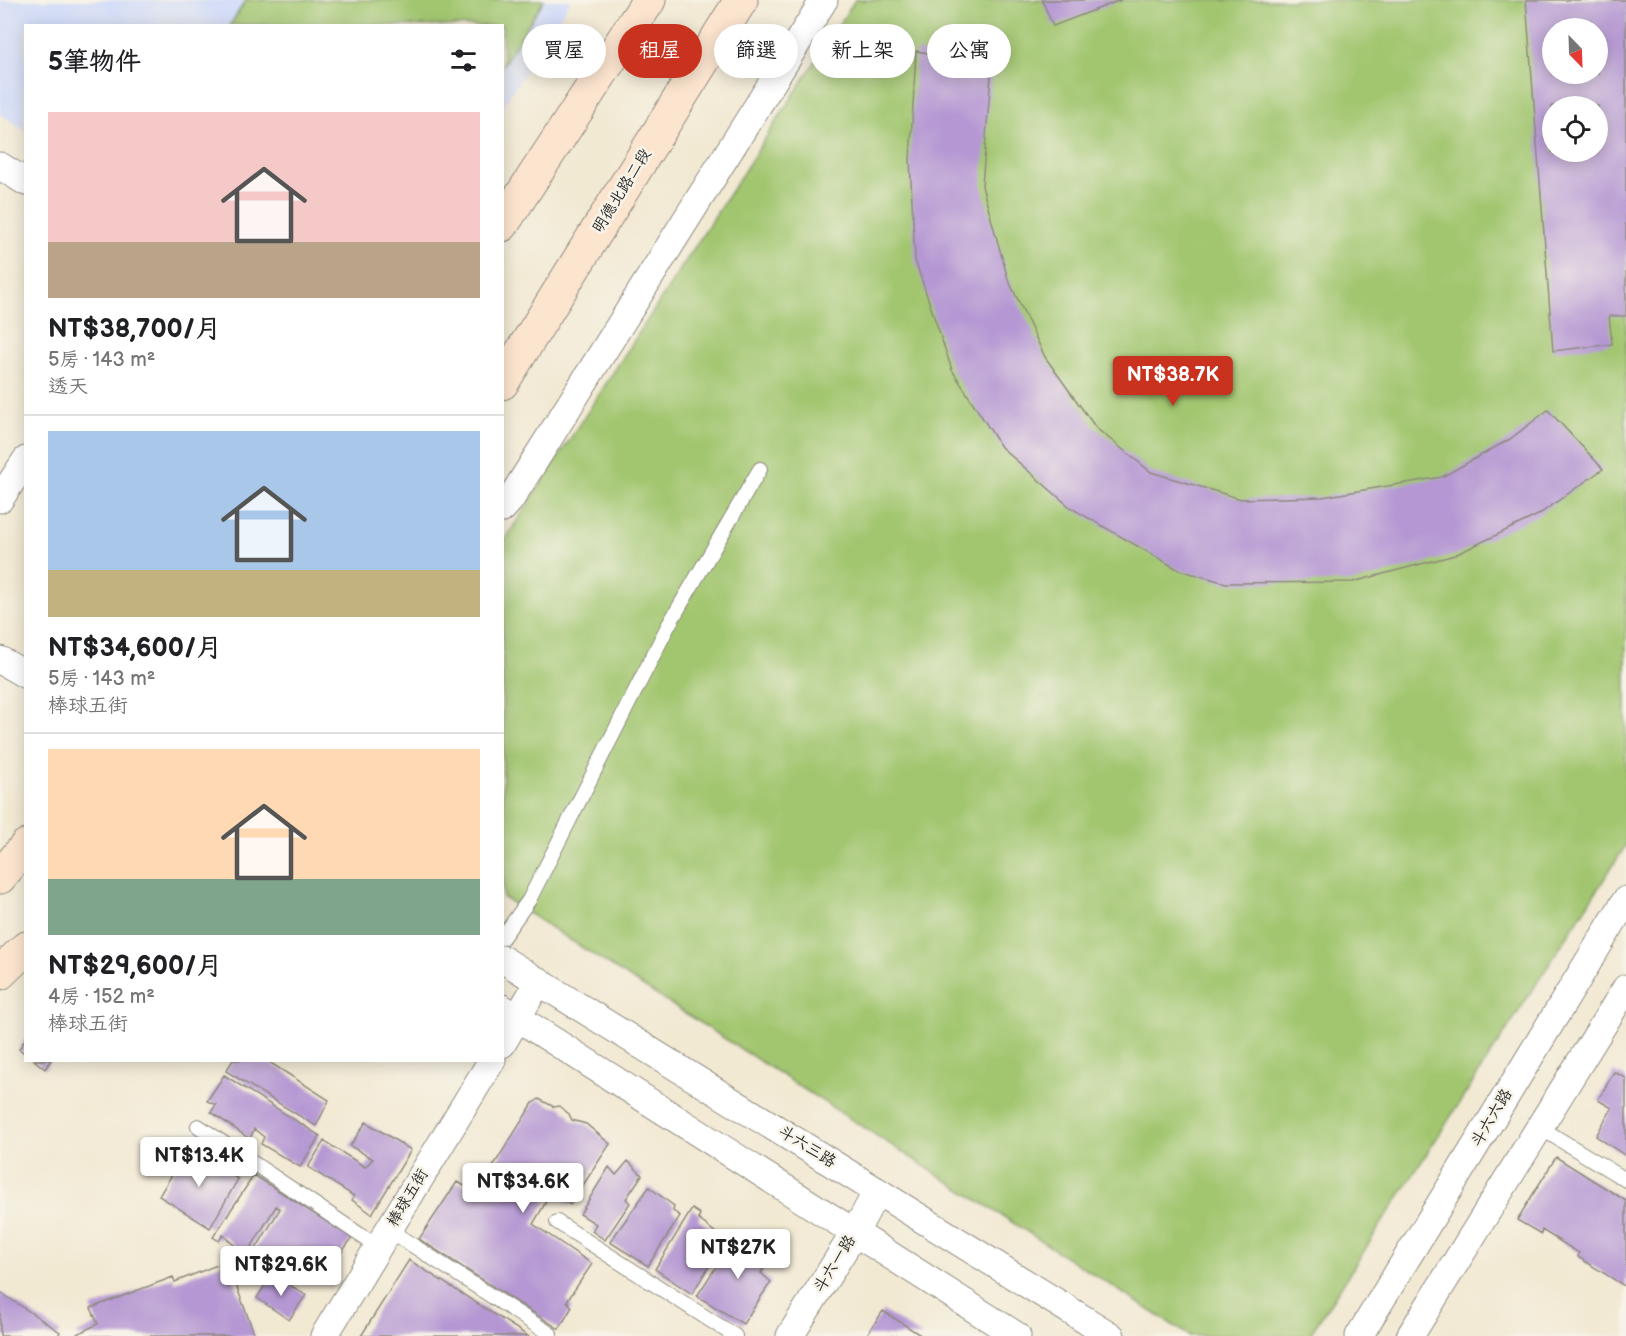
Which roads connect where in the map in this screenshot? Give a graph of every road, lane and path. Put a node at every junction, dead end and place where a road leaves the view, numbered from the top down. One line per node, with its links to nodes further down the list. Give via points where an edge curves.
1 (648, 0): 6 (main road)
2 (741, 0): 7 (main road, 明德北路二段)
3 (824, 0): 11 (street)
4 (0, 166): 5 (street)
5 (24, 181)
6 (504, 222)
7 (504, 380)
8 (24, 463): 10 (street)
9 (759, 469): 17 (lane, via 669,626 529,900)
10 (0, 499)
11 (504, 507)
12 (0, 660): 13 (street)
13 (24, 674)
14 (24, 848): 15 (main road)
15 (0, 877)
16 (1623, 910): 39 (street, 斗六六路)
17 (504, 935)
18 (24, 950): 20 (main road)
19 (504, 960): 21 (street, 斗六三路)
20 (0, 973)
21 (538, 981): 23 (street); 29 (street, 斗六三路)
22 (1626, 988): 27 (street)
23 (510, 1013): 24 (street); 31 (street)
24 (504, 1036)
25 (491, 1062): 32 (street, 棒球五街)
26 (198, 1126): 32 (lane)
27 (1539, 1127): 28 (lane); 40 (street)
28 (1626, 1180)
29 (877, 1191): 31 (street, 斗六一路); 38 (street, 斗六三路)
30 (557, 1222): 35 (lane)
31 (855, 1232): 36 (street, 斗六一路); 37 (street)
32 (383, 1238): 33 (lane); 34 (street, 棒球五街)
33 (550, 1334)
34 (324, 1336)
35 (735, 1336)
36 (790, 1336)
37 (1017, 1336)
38 (1111, 1336)
39 (1359, 1336)
40 (1410, 1336)

